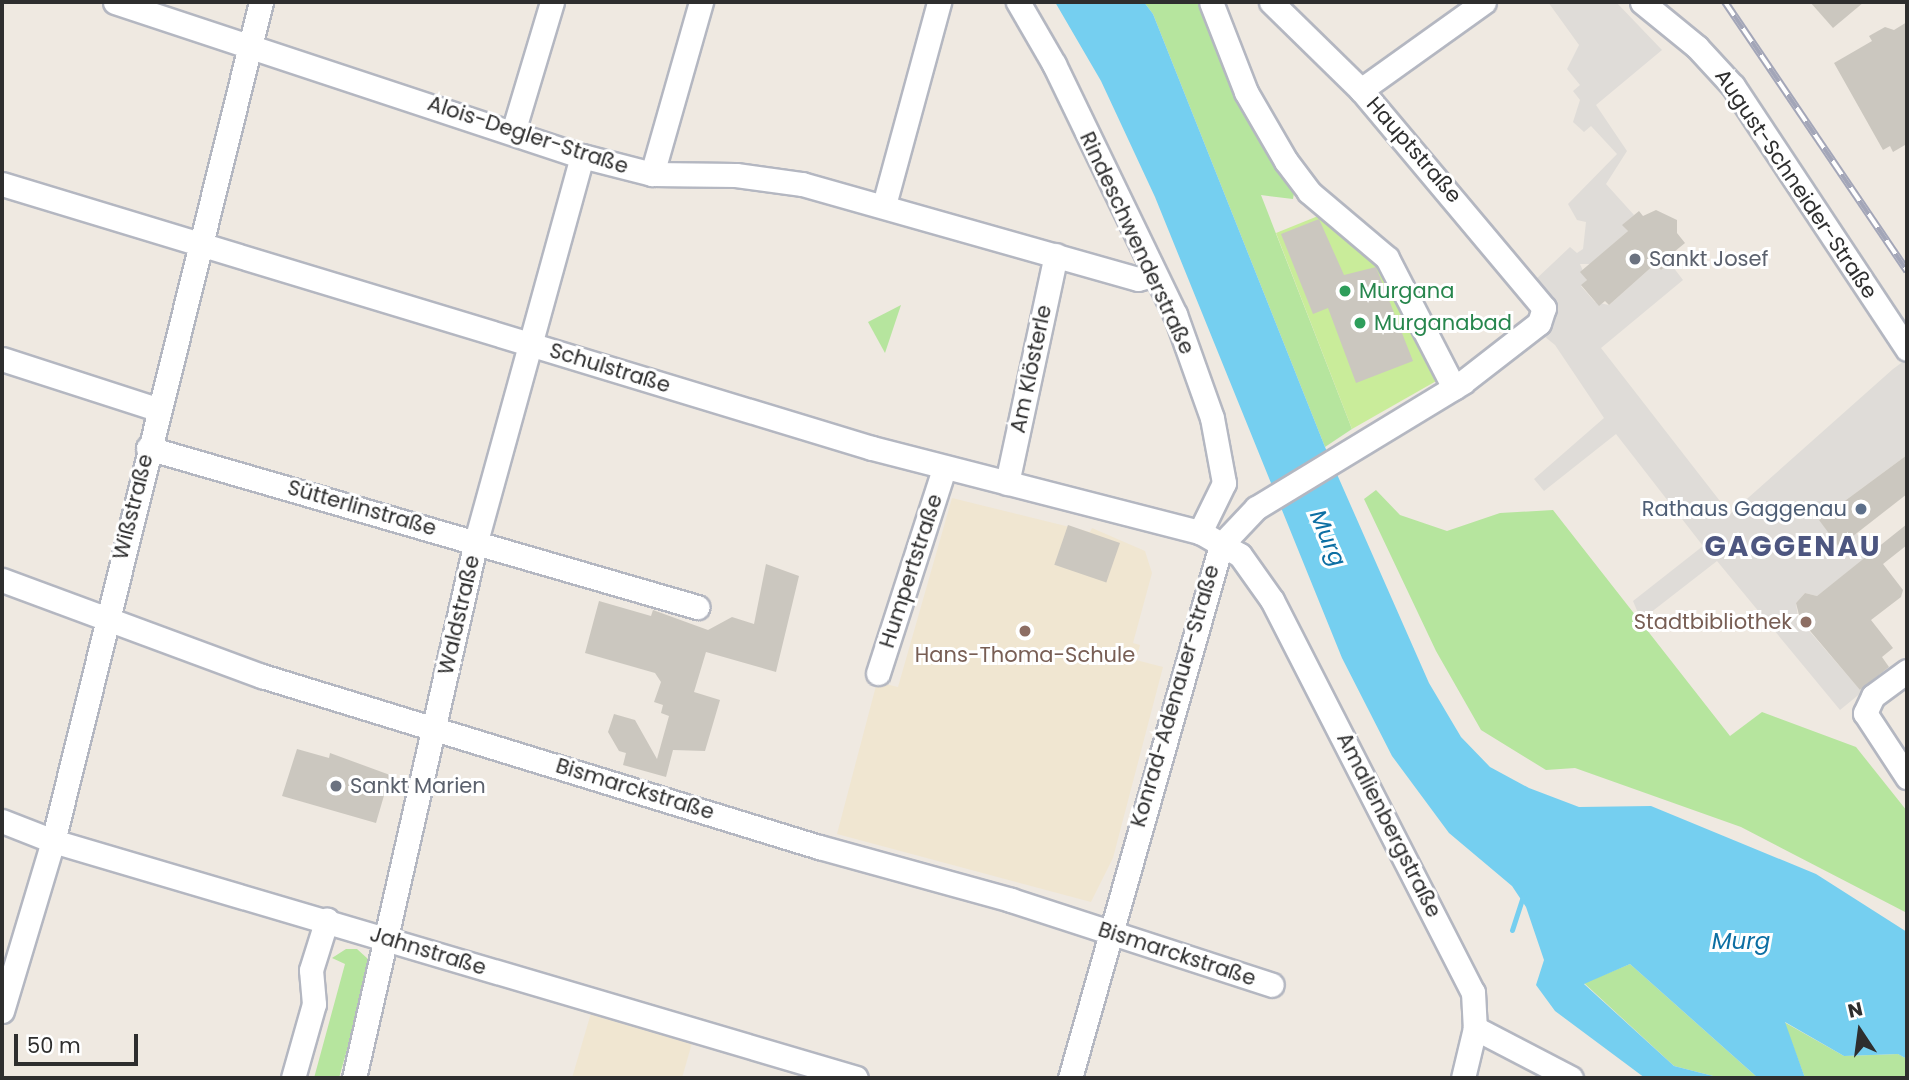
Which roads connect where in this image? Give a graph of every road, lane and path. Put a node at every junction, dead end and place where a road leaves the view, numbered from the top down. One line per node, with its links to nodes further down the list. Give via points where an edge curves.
1 (115, 2): 11 (street, Alois-Degler-Straße)
2 (261, 2): 11 (street, Wißstraße)
3 (552, 2): 13 (street)
4 (701, 2): 15 (street)
5 (939, 2): 17 (street)
6 (1018, 2): 20 (street, Rindeschwenderstraße, via 1054,64)
7 (1211, 2): 25 (street, via 1246,92 1286,161 1309,192 1387,258)
8 (1271, 2): 12 (street, Hauptstraße)
9 (1484, 2): 12 (street)
10 (1642, 2): 23 (street, August-Schneider-Straße, via 1697,47 1733,86)
11 (252, 46): 13 (street, Alois-Degler-Straße); 18 (street, Wißstraße)
12 (1361, 90): 21 (street, Hauptstraße, via 1476,221)
13 (513, 132): 14 (street, Alois-Degler-Straße)
14 (582, 156): 15 (street, Alois-Degler-Straße); 22 (street, Waldstraße)
15 (652, 174): 17 (street, Alois-Degler-Straße, via 736,175)
16 (2, 184): 18 (street, Schulstraße)
17 (884, 205): 19 (street, Alois-Degler-Straße)
18 (199, 244): 22 (street, Schulstraße); 26 (street, Wißstraße)
19 (1056, 255): 20 (street, Alois-Degler-Straße, via 1138,279); 29 (street, Am Klösterle)
20 (1152, 275): 30 (street, Rindeschwenderstraße, via 1175,314 1225,470)
21 (1544, 308): 25 (street, Konrad-Adenauer-Straße, via 1539,323)
22 (528, 344): 28 (street, Schulstraße); 31 (street, Waldstraße)
23 (1907, 349)
24 (2, 359): 26 (street)
25 (1454, 388): 32 (street, Konrad-Adenauer-Straße, via 1255,508)
26 (158, 409): 27 (street, Wißstraße)
27 (148, 447): 31 (street, Sütterlinstraße); 35 (street, Wißstraße)
28 (944, 469): 29 (street, Schulstraße); 37 (street, Humpertstraße)
29 (1007, 483): 30 (street, Schulstraße)
30 (1200, 532): 32 (street, Schulstraße)
31 (476, 541): 34 (street, Sütterlinstraße); 38 (street, Waldstraße)
32 (1221, 545): 43 (street, Konrad-Adenauer-Straße); 47 (street, Amalienbergstraße, via 1240,555 1272,600 1473,992)
33 (2, 580): 35 (street, Bismarckstraße)
34 (697, 607)
35 (104, 618): 38 (street, Bismarckstraße); 41 (street, Wißstraße)
36 (1907, 671): 39 (street, via 1874,695 1865,713)
37 (878, 673)
38 (433, 730): 43 (street, Bismarckstraße); 44 (street, Waldstraße)
39 (1907, 777)
40 (2, 821): 41 (street, Jahnstraße)
41 (53, 841): 42 (street, Jahnstraße); 46 (street, Wißstraße)
42 (327, 919): 44 (street, Jahnstraße); 48 (street, via 311,970 314,1004)
43 (1111, 931): 45 (street, Bismarckstraße); 51 (street, Konrad-Adenauer-Straße)
44 (384, 939): 49 (street, Waldstraße); 50 (street, Jahnstraße)
45 (1272, 985)
46 (2, 1011)
47 (1475, 1028): 52 (street, Amalienbergstraße); 53 (street)
48 (293, 1078)
49 (354, 1078)
50 (856, 1078)
51 (1070, 1078)
52 (1463, 1078)
53 (1571, 1078)

